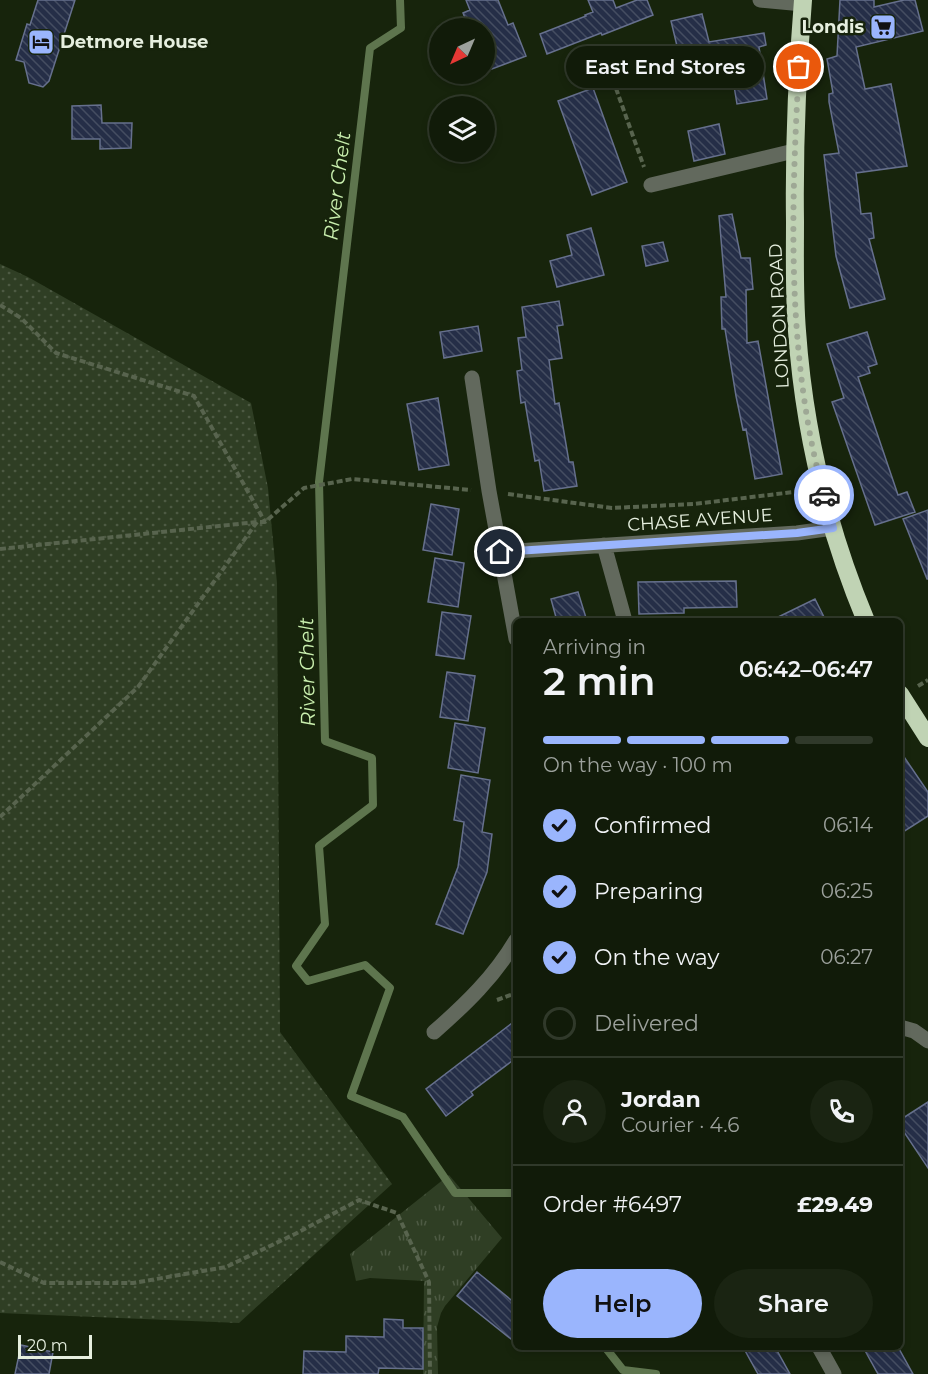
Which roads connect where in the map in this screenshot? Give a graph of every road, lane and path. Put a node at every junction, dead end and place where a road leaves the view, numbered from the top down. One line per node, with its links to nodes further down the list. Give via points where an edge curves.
1 (760, 0): 2 (street)
2 (803, 2): 4 (highway, LONDON ROAD)
3 (613, 80): 5 (path)
4 (794, 151): 5 (street); 8 (highway, LONDON ROAD, via 797,332 807,416)
5 (651, 185)
6 (0, 304): 11 (path, via 21,318 56,353 194,396)
7 (472, 378): 9 (street)
8 (822, 489): 9 (path, via 694,504 612,508); 12 (highway, LONDON ROAD)
9 (489, 491): 11 (path, via 352,479 304,488); 15 (street)
10 (257, 522): 11 (path); 14 (path); 21 (path, via 138,687)
11 (265, 522)
12 (833, 528): 13 (street, CHASE AVENUE); 17 (highway, LONDON ROAD)
13 (604, 545): 15 (street, CHASE AVENUE); 16 (street, CHASE AVENUE)
14 (0, 549)
15 (500, 552): 18 (street)
16 (624, 618)
17 (865, 618)
18 (513, 623)
19 (903, 699): 20 (highway)
20 (928, 738)
21 (0, 817)
22 (513, 945): 24 (street, via 491,979)
23 (903, 1028): 25 (street)
24 (434, 1032)
25 (928, 1041)
26 (0, 1262): 28 (path, via 44,1283 134,1283 226,1267 359,1200 398,1213 429,1282)
27 (821, 1350): 29 (street)
28 (430, 1374)
29 (834, 1374)

